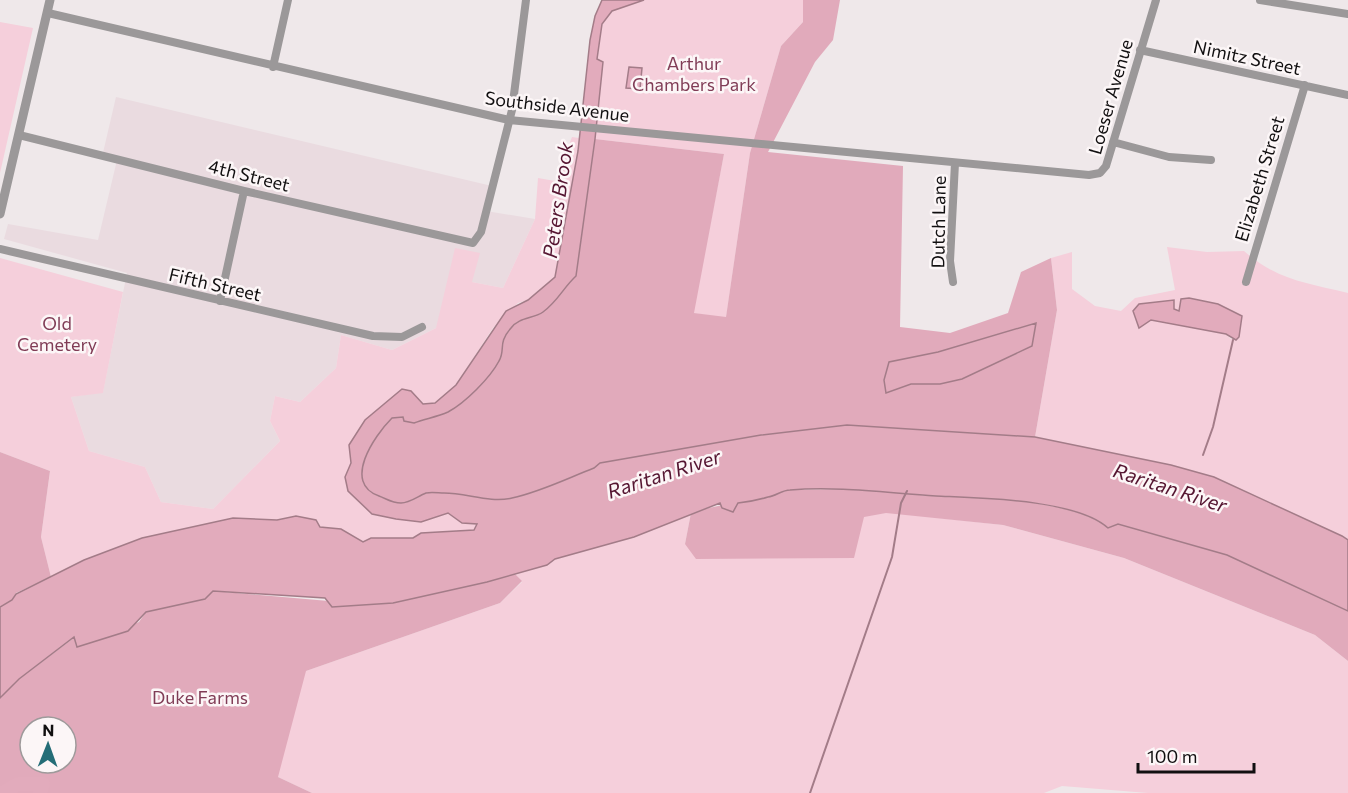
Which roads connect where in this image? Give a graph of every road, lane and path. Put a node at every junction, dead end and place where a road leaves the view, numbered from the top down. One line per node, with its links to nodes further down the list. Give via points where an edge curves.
1 (51, 0): 6 (street)
2 (288, 0): 9 (street)
3 (526, 0): 12 (street)
4 (1156, 0): 8 (street, Loeser Avenue)
5 (1260, 0): 7 (street)
6 (48, 13): 9 (street, Southside Avenue); 13 (street)
7 (1348, 14)
8 (1140, 50): 10 (street, Nimitz Street); 14 (street, Loeser Avenue)
9 (273, 66): 12 (street, Southside Avenue)
10 (1305, 85): 11 (street, Nimitz Street); 22 (street, Elizabeth Street)
11 (1348, 95)
12 (509, 120): 16 (street, Southside Avenue); 18 (street, 4th Street, via 481,232 473,243)
13 (19, 135): 18 (street, 4th Street); 19 (street)
14 (1113, 142): 15 (street, via 1169,157); 17 (street, Loeser Avenue, via 1100,173)
15 (1211, 160)
16 (955, 163): 17 (street, Southside Avenue); 21 (street, Dutch Lane)
17 (1072, 174)
18 (244, 191): 23 (street)
19 (0, 214)
20 (0, 249): 23 (street, Fifth Street)
21 (953, 282)
22 (1246, 282)
23 (220, 301): 24 (street, Fifth Street, via 374,336 402,337)
24 (422, 327)

